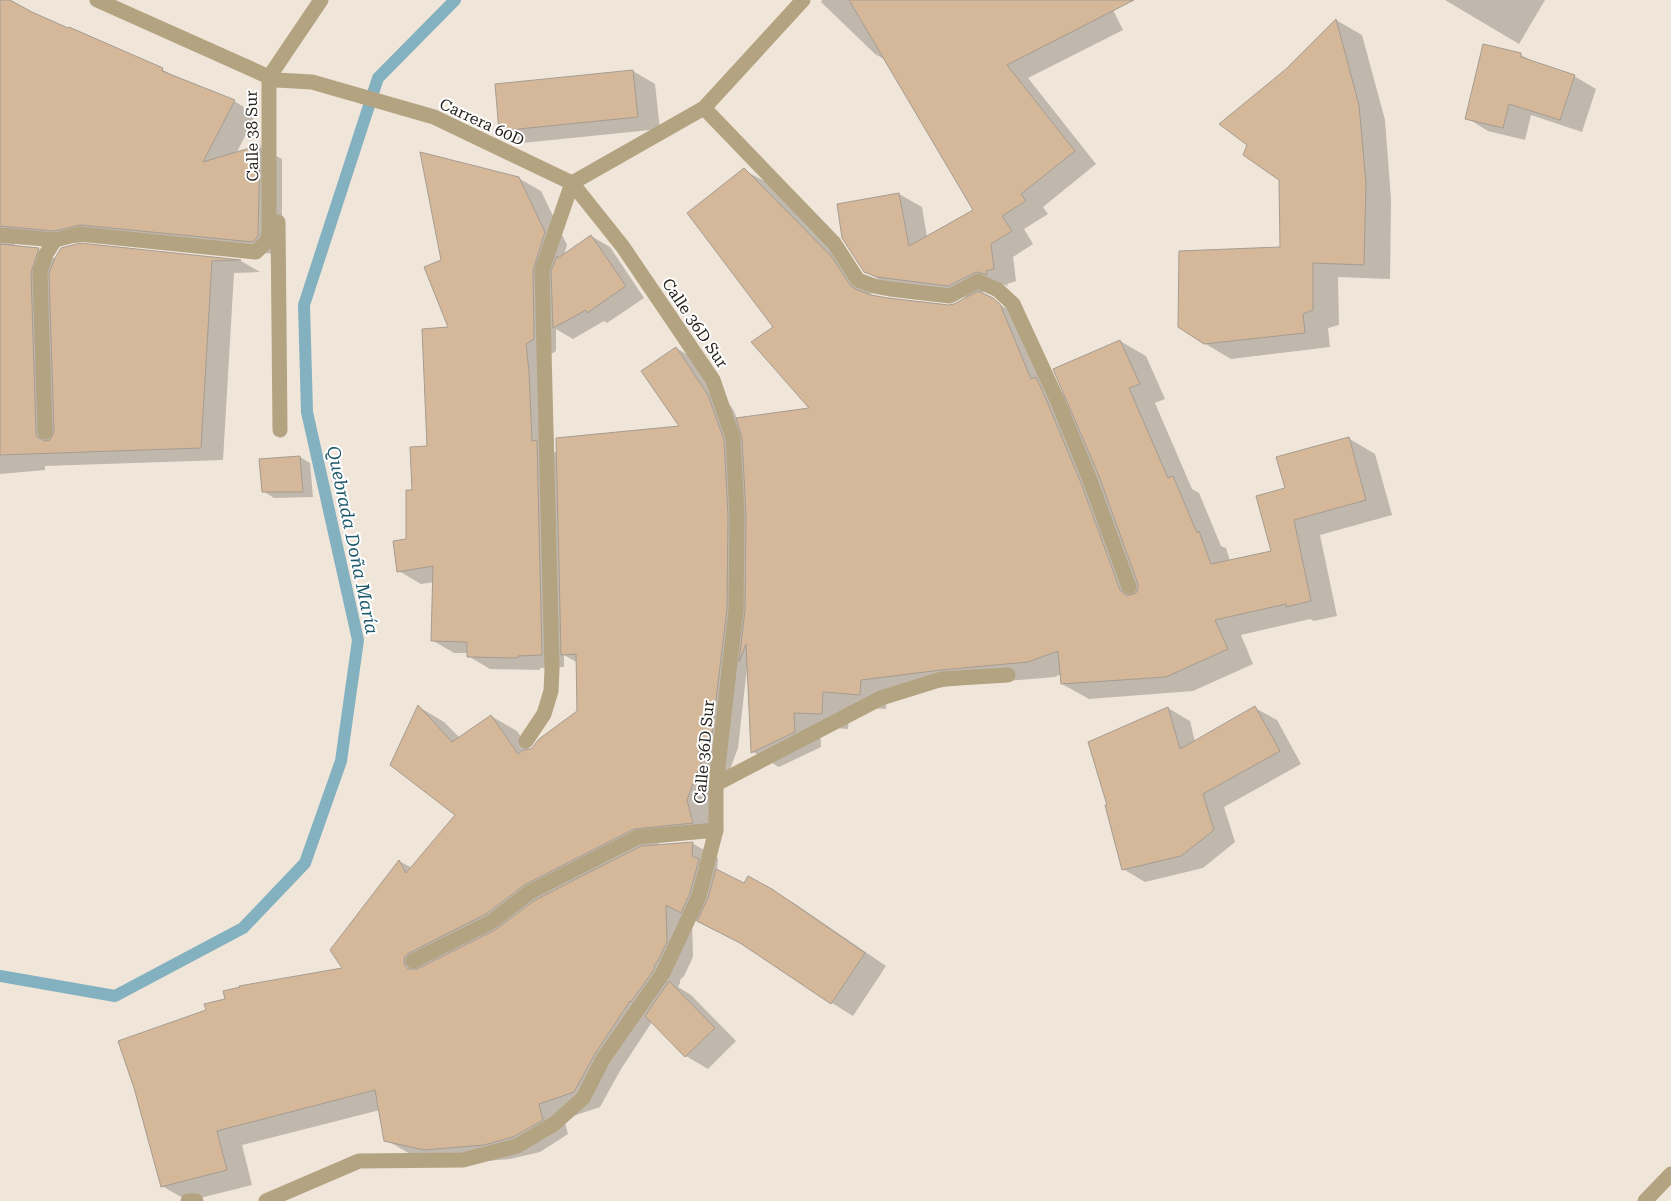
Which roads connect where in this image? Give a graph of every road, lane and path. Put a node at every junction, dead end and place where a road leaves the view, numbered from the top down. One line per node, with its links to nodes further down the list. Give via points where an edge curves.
1 (97, 0): 4 (street, Carrera 60D)
2 (321, 0): 4 (street, Calle 38 Sur)
3 (803, 0): 5 (street)
4 (272, 78): 6 (street, Carrera 60D, via 312,82 434,117); 8 (street, Calle 38 Sur, via 269,232 267,241 256,252 80,234); 9 (street)
5 (704, 108): 6 (street); 11 (street, via 834,243 858,280 890,289 950,296 978,281 998,290 1013,304 1055,394)
6 (572, 183): 13 (street, via 542,270 552,669 544,714); 14 (street, Calle 36D Sur, via 623,247 713,380 733,438 737,515 736,610)
7 (0, 235): 8 (street)
8 (55, 240): 10 (street, via 40,272)
9 (280, 430)
10 (45, 432)
11 (1129, 587)
12 (1008, 675): 14 (street, via 942,679 881,698)
13 (526, 741)
14 (716, 784): 15 (street, Calle 36D Sur)
15 (716, 830): 16 (street, via 638,838 530,892 492,922); 20 (street, Calle 36D Sur, via 699,896 663,973 602,1059 583,1098 554,1124 517,1146 463,1160 359,1161)
16 (413, 961)
17 (1671, 1174): 21 (street)
18 (188, 1201): 19 (street)
19 (196, 1201)
20 (266, 1201)
21 (1645, 1201)

